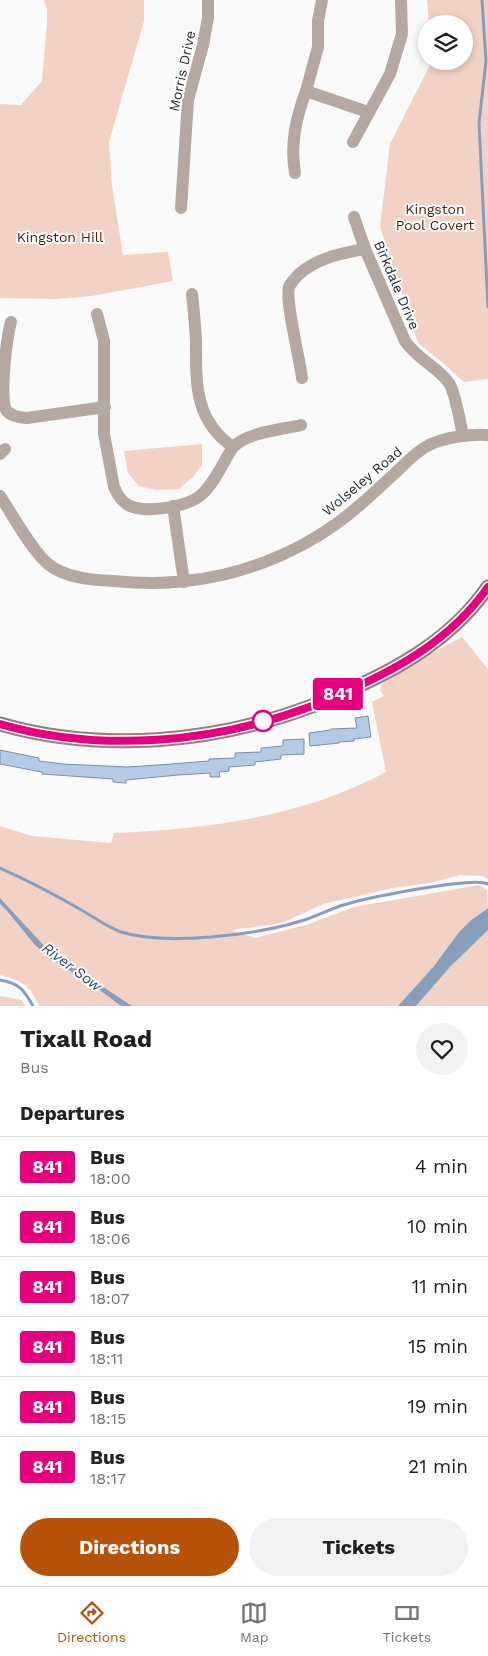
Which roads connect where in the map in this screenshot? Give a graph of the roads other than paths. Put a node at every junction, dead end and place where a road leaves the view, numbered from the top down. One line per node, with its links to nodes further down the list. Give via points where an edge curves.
1 (208, 0): 8 (street, Morris Drive, via 203,45 188,100)
2 (322, 0): 4 (street, via 318,47)
3 (401, 0): 5 (street, via 402,34 390,74)
4 (306, 91): 5 (street); 7 (street, via 294,133 292,159)
5 (368, 112): 6 (street)
6 (353, 142)
7 (295, 173)
8 (181, 208)
9 (354, 217): 10 (street, Birkdale Drive)
10 (365, 248): 14 (street, via 318,260 290,284 290,306); 18 (street, Birkdale Drive, via 411,351 450,386)
11 (192, 294): 19 (street, via 199,399 214,432)
12 (97, 314): 15 (street, via 104,341)
13 (11, 322): 15 (street, via 4,349 1,391 8,412 27,418)
14 (302, 378)
15 (105, 407): 21 (street, via 104,434 117,494 127,505 136,508)
16 (301, 425): 19 (street, via 246,437)
17 (488, 434): 18 (street, Wolseley Road)
18 (463, 436): 22 (street, Wolseley Road, via 441,440 421,450 362,504 312,540 239,570)
19 (233, 447): 21 (street, via 203,494 193,501)
20 (0, 496): 22 (street, Wolseley Road, via 41,557 57,570 94,580)
21 (173, 506): 22 (street)
22 (184, 582)
23 (488, 587): 24 (street, via 463,618 427,649 368,682 272,719 192,736 140,740 63,737)
24 (0, 724)

